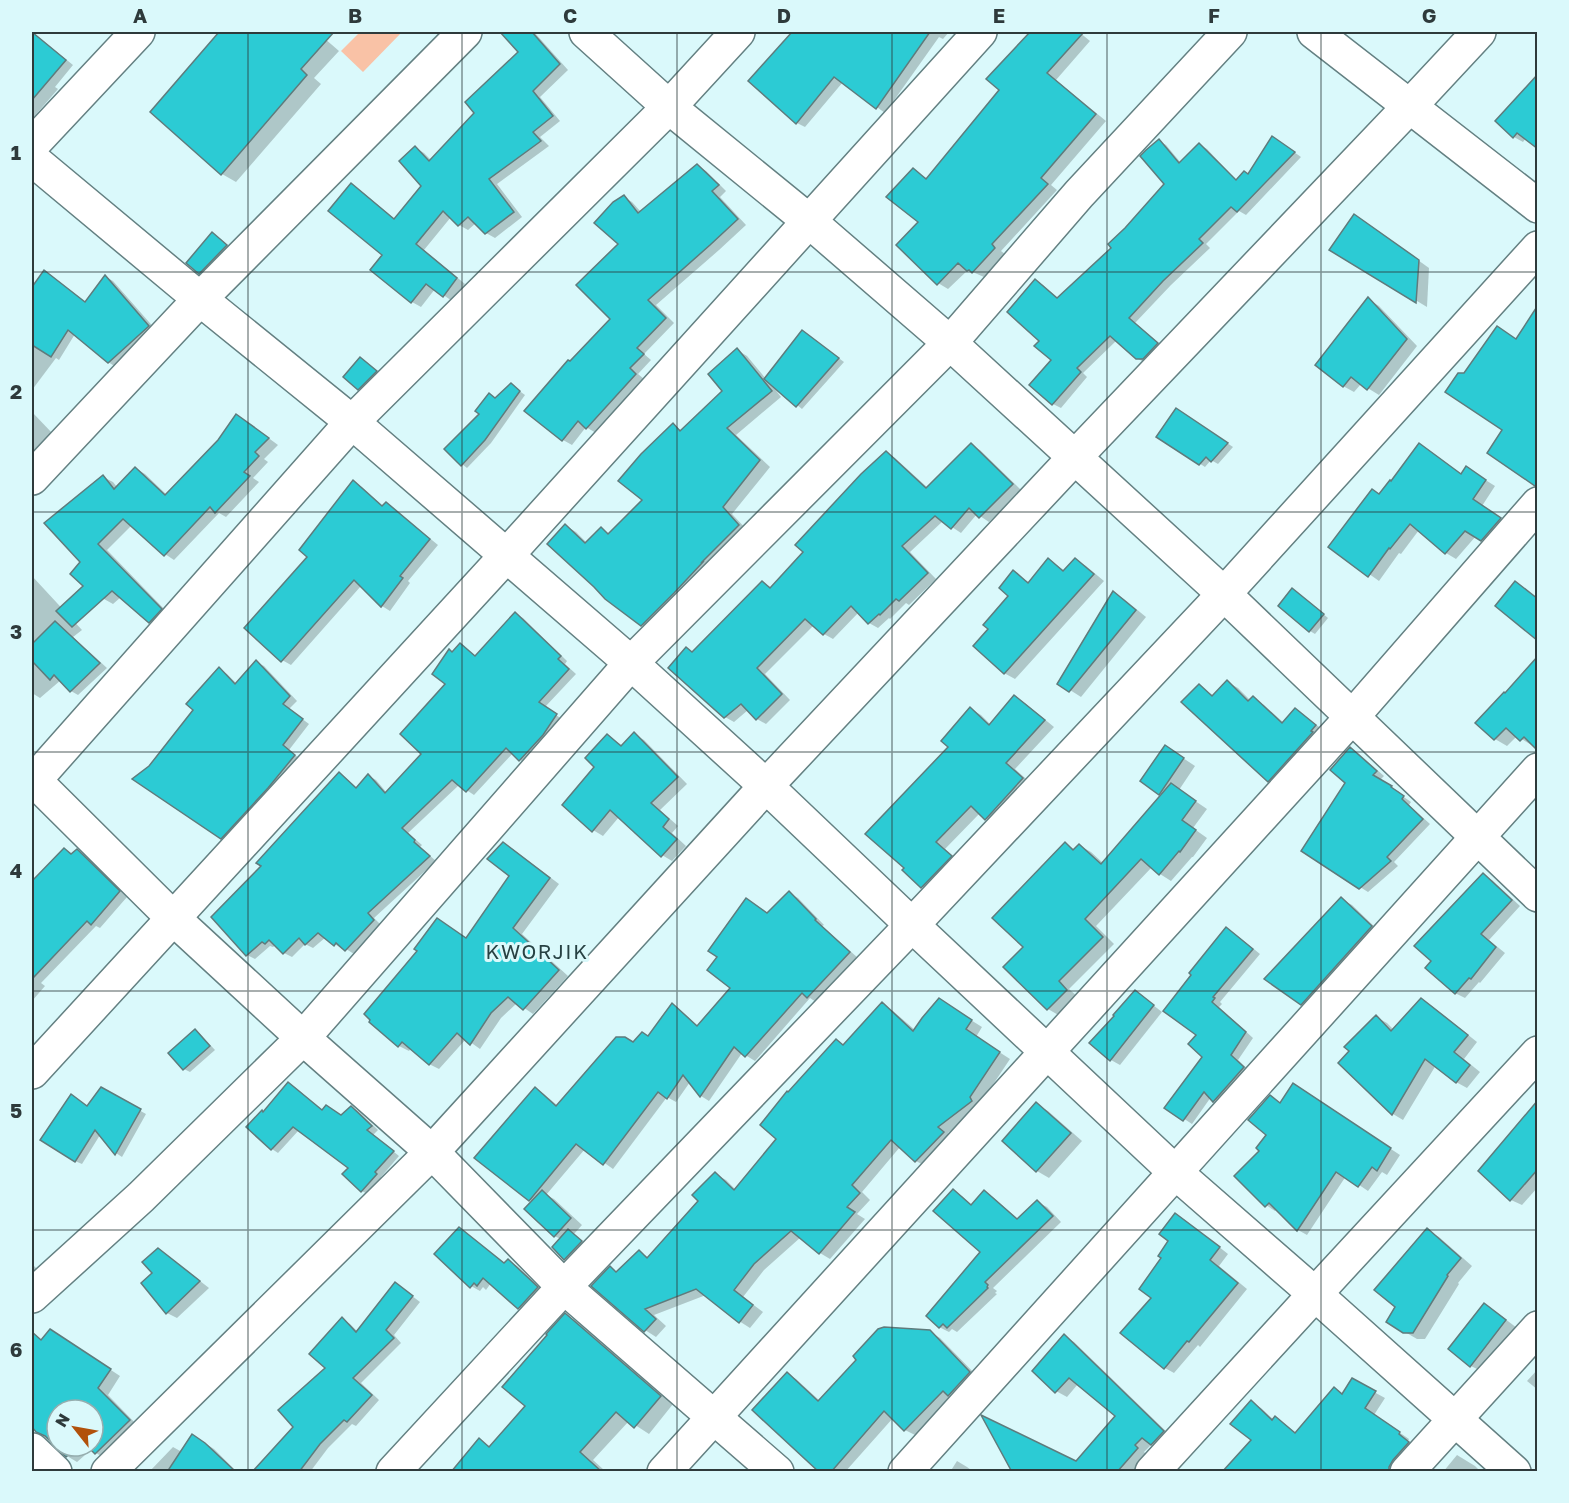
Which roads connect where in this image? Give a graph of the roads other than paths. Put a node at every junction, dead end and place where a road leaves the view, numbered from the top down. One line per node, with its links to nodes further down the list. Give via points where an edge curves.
1 (138, 32): 11 (street)
2 (465, 32): 16 (street)
3 (586, 32): 9 (street)
4 (738, 32): 9 (street)
5 (980, 32): 14 (street)
6 (1230, 32): 17 (street, via 1079,194)
7 (1314, 32): 10 (street)
8 (1479, 32): 10 (street)
9 (669, 107): 14 (street); 18 (street)
10 (1409, 107): 13 (street); 19 (street)
11 (32, 145)
12 (32, 159): 16 (street)
13 (1538, 206)
14 (809, 221): 17 (street); 22 (street)
15 (1538, 248): 23 (street)
16 (200, 299): 18 (street); 20 (street)
17 (950, 343): 19 (street); 24 (street)
18 (352, 422): 22 (street); 27 (street)
19 (1075, 457): 23 (street); 28 (street)
20 (32, 478)
21 (1538, 504): 25 (street)
22 (507, 555): 24 (street); 31 (street)
23 (1224, 594): 25 (street); 32 (street)
24 (632, 663): 28 (street); 33 (street)
25 (1353, 716): 29 (street); 34 (street)
26 (1538, 770): 29 (street)
27 (32, 780): 31 (street)
28 (766, 786): 32 (street); 37 (street)
29 (1477, 837): 30 (street); 38 (street)
30 (1538, 895)
31 (173, 918): 33 (street); 36 (street)
32 (912, 925): 34 (street); 39 (street)
33 (303, 1038): 37 (street); 41 (street, via 141,1197)
34 (1047, 1050): 38 (street); 43 (street)
35 (1538, 1053): 40 (street)
36 (32, 1072)
37 (432, 1152): 39 (street); 47 (street)
38 (1175, 1172): 40 (street); 51 (street)
39 (564, 1287): 43 (street); 48 (street)
40 (1315, 1294): 44 (street); 52 (street)
41 (32, 1296)
42 (1538, 1328): 44 (street)
43 (714, 1416): 49 (street); 50 (street)
44 (1455, 1419): 53 (street); 54 (street)
45 (32, 1450): 46 (street)
46 (55, 1472)
47 (108, 1472)
48 (393, 1472)
49 (664, 1472)
50 (777, 1472)
51 (905, 1472)
52 (1152, 1472)
53 (1407, 1472)
54 (1514, 1472)

